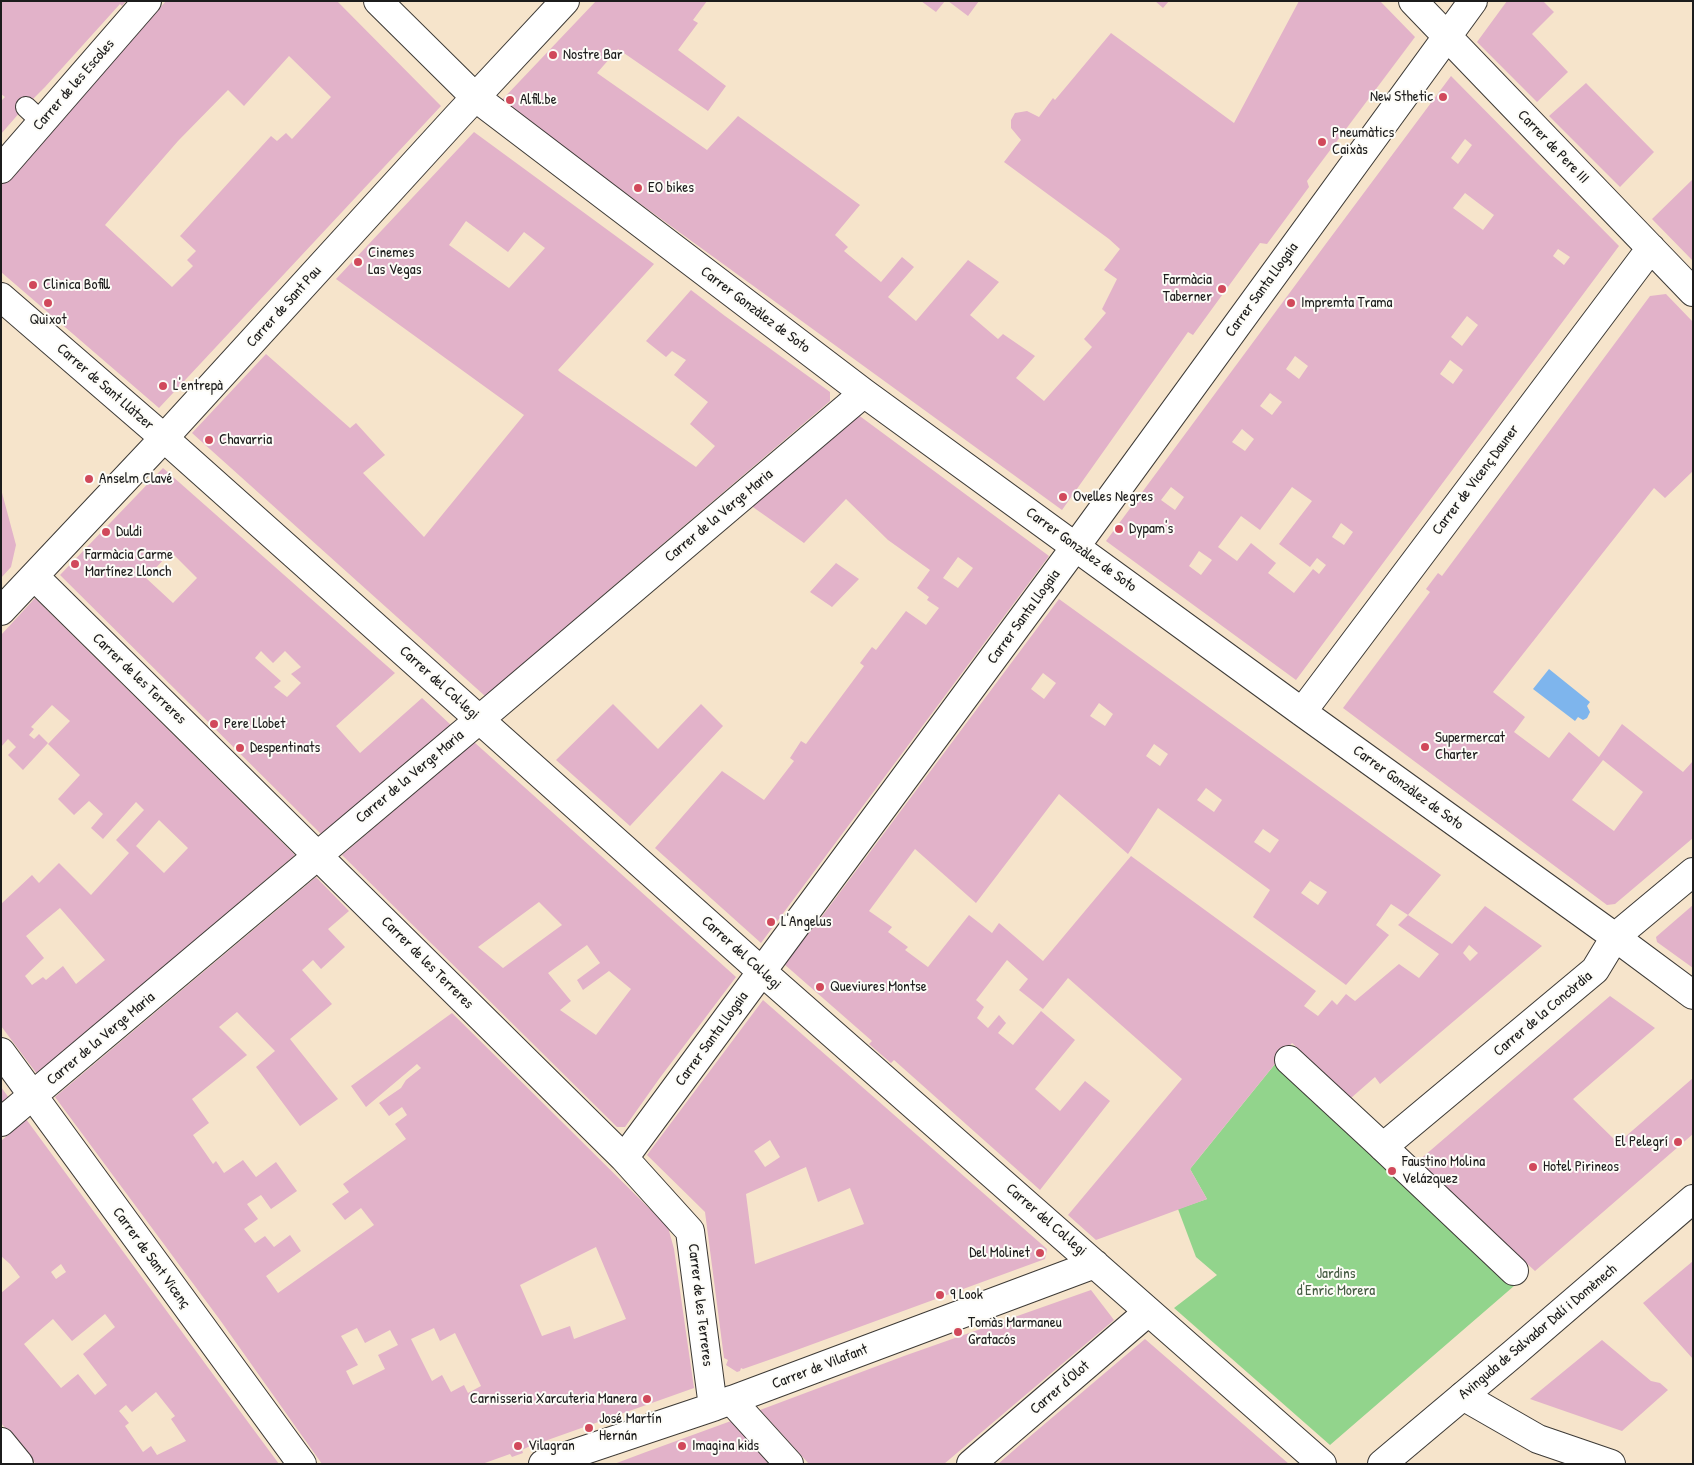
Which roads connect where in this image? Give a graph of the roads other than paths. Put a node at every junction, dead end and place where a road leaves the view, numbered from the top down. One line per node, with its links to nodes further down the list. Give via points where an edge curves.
1 (147, 1): 8 (street, Carrer de les Escoles, via 34,115)
2 (378, 1): 7 (street, Carrer Gonzàlez de Soto)
3 (565, 1): 7 (street, Carrer de Sant Pau)
4 (1413, 1): 6 (street, Carrer de Pere III)
5 (1473, 1): 6 (street, Carrer Santa Llogaia)
6 (1446, 37): 9 (street, Carrer de Pere III); 14 (street, Carrer Santa Llogaia)
7 (475, 97): 12 (street, Carrer Gonzàlez de Soto); 13 (street, Carrer de Sant Pau)
8 (1, 169)
9 (1650, 248): 10 (street, Carrer de Pere III); 17 (street, Carrer de Vicenç Dauner)
10 (1693, 292)
11 (1, 297): 13 (street, Carrer de Sant Llàtzer)
12 (864, 392): 14 (street, Carrer Gonzàlez de Soto); 18 (street, Carrer de la Verge Maria)
13 (164, 438): 15 (street, Carrer de Sant Pau); 18 (street, Carrer del Col·legi)
14 (1076, 546): 17 (street, Carrer Gonzàlez de Soto); 22 (street, Carrer Santa Llogaia)
15 (34, 576): 16 (street, Carrer de Sant Pau); 19 (street, Carrer de les Terreres)
16 (1, 611)
17 (1302, 712): 21 (street, Carrer Gonzàlez de Soto)
18 (480, 719): 19 (street, Carrer de la Verge Maria); 22 (street, Carrer del Col·legi)
19 (318, 855): 26 (street, Carrer de la Verge Maria); 29 (street, Carrer de les Terreres)
20 (1693, 872): 21 (street, Carrer de la Concòrdia)
21 (1615, 937): 23 (street, Carrer Gonzàlez de Soto); 28 (street, Carrer de la Concòrdia, via 1595,970)
22 (762, 972): 29 (street, Carrer Santa Llogaia); 31 (street, Carrer del Col·legi)
23 (1693, 995)
24 (1, 1052): 26 (street, Carrer de Sant Vicenç)
25 (1289, 1060): 28 (street)
26 (33, 1096): 27 (street, Carrer de la Verge Maria); 38 (street, Carrer de Sant Vicenç)
27 (1, 1122)
28 (1383, 1147): 32 (street)
29 (624, 1158): 35 (street, Carrer de les Terreres, via 690,1231)
30 (1693, 1200): 34 (street, Avinguda de Salvador Dalí i Domènech)
31 (1094, 1264): 33 (street, Carrer del Col·legi); 35 (street, Carrer de Vilafant)
32 (1514, 1272)
33 (1148, 1312): 41 (street, Carrer d'Olot); 42 (street, Carrer del Col·legi)
34 (1462, 1396): 43 (street, Avinguda de Salvador Dalí i Domènech); 44 (street, via 1538,1439)
35 (722, 1403): 39 (street, Carrer de Vilafant); 40 (street)
36 (1, 1442): 37 (street)
37 (20, 1464)
38 (302, 1464)
39 (544, 1464)
40 (789, 1464)
41 (971, 1464)
42 (1322, 1464)
43 (1382, 1464)
44 (1611, 1464)

